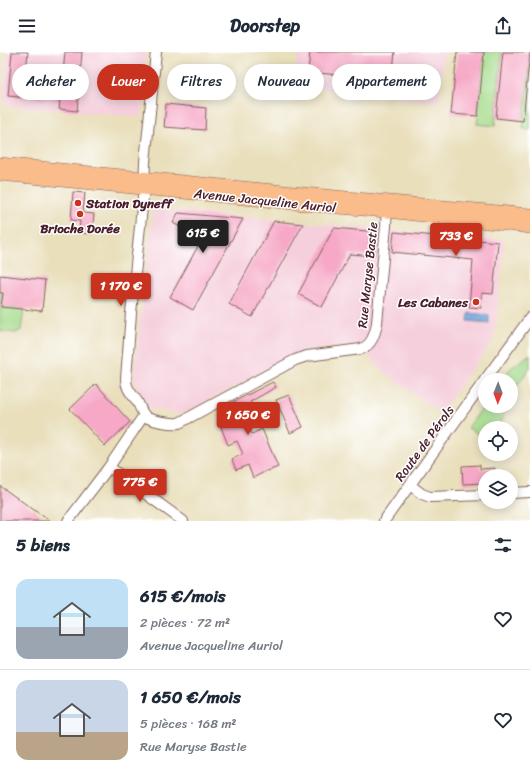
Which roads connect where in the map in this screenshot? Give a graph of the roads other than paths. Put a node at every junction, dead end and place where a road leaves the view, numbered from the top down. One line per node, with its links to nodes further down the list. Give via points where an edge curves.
1 (156, 52): 4 (street)
2 (0, 164): 4 (main road, Avenue Jacqueline Auriol)
3 (0, 174): 4 (main road, Avenue Jacqueline Auriol)
4 (144, 183): 5 (main road, Avenue Jacqueline Auriol, via 314,205); 11 (street, via 126,368 129,390)
5 (387, 207): 6 (main road, Avenue Jacqueline Auriol); 7 (main road, Avenue Jacqueline Auriol); 11 (street, Rue Maryse Bastie, via 377,323 367,347 295,360 179,423 159,421)
6 (530, 215)
7 (530, 227)
8 (530, 318): 9 (street, Route de Pérols)
9 (490, 373)
10 (478, 390): 13 (street, Route de Pérols)
11 (144, 415): 12 (street)
12 (109, 467): 17 (street); 18 (street)
13 (410, 485): 16 (street, via 430,497); 19 (street, Route de Pérols)
14 (530, 492): 15 (street)
15 (518, 493)
16 (478, 495)
17 (68, 521)
18 (183, 521)
19 (384, 521)

